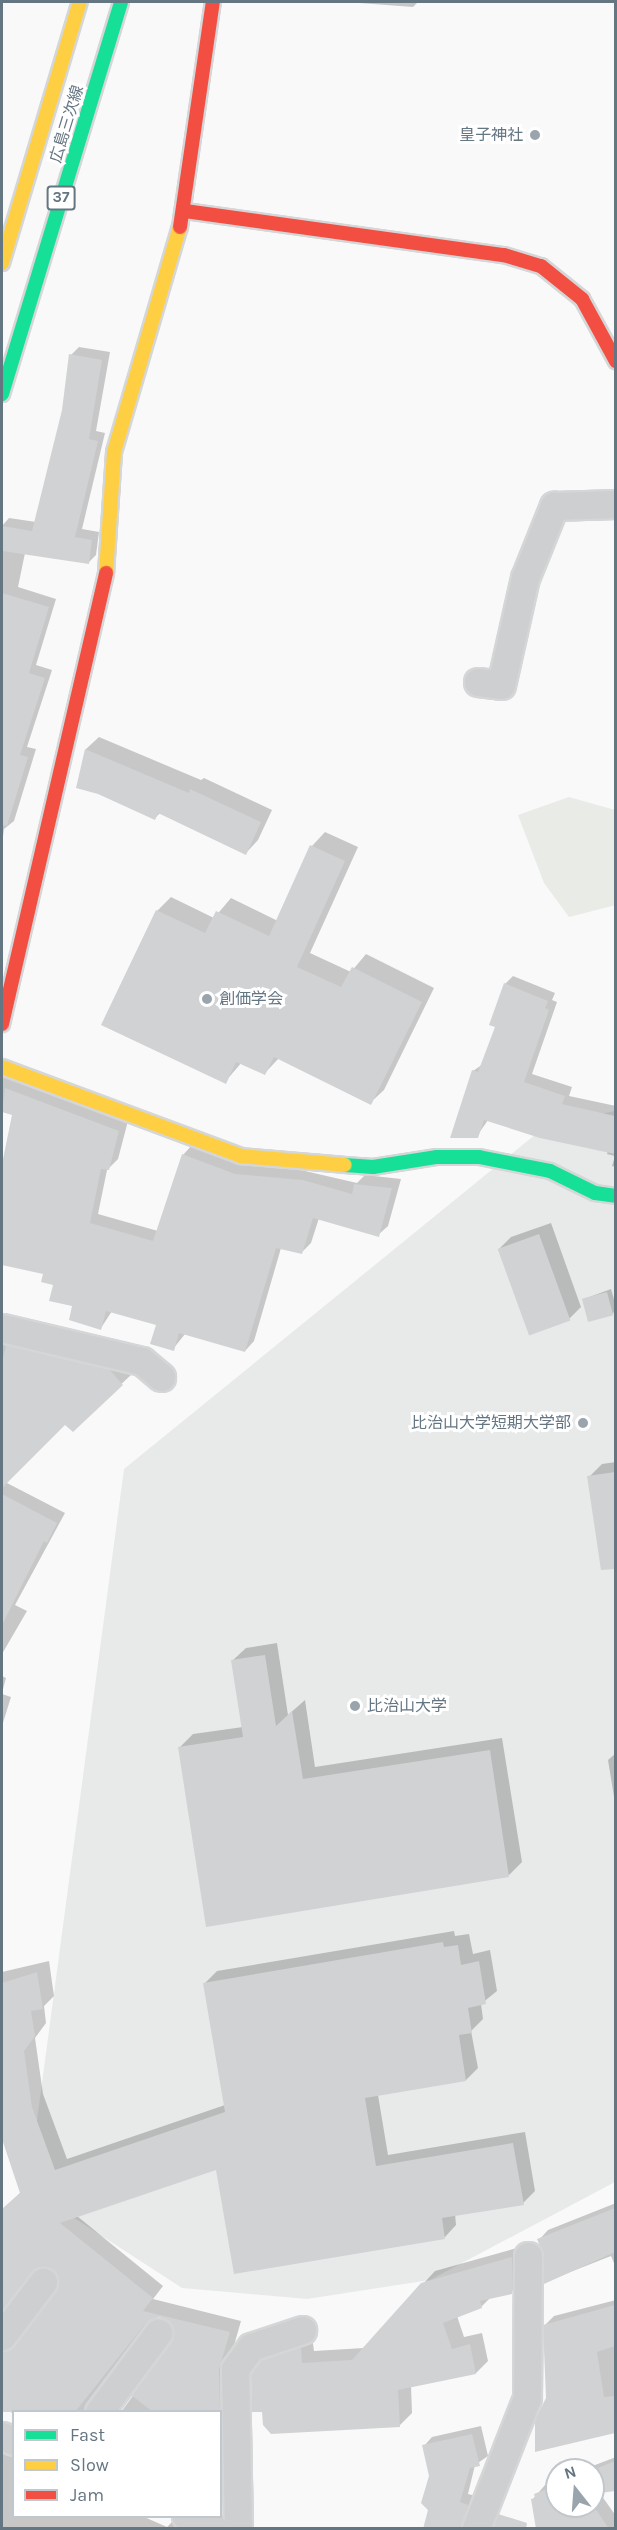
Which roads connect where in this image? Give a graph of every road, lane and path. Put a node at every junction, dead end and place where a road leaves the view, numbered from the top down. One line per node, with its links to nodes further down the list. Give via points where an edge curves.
1 (80, 2): 5 (street, 広島三次線 / 37)
2 (121, 2): 7 (street, 広島三次線 / 37)
3 (213, 2): 4 (street)
4 (185, 211): 6 (street, via 504,255 541,266 582,299); 10 (street, via 114,452 110,555)
5 (2, 263)
6 (615, 361)
7 (2, 394)
8 (615, 504): 9 (street, via 554,506 525,578 501,685)
9 (478, 682)
10 (2, 1024)
11 (2, 1067): 12 (street, via 242,1156 374,1167 437,1157 479,1157 550,1171 595,1193)
12 (615, 1196)
13 (2, 1328): 14 (street, via 142,1361)
14 (161, 1377)
15 (528, 2256): 24 (street, via 527,2398)
16 (43, 2282): 19 (street)
17 (302, 2330): 23 (street, via 250,2347 235,2369)
18 (158, 2333): 20 (street)
19 (2, 2336)
20 (100, 2410)
21 (188, 2518): 22 (street)
22 (213, 2529)
23 (238, 2529)
24 (476, 2529)

